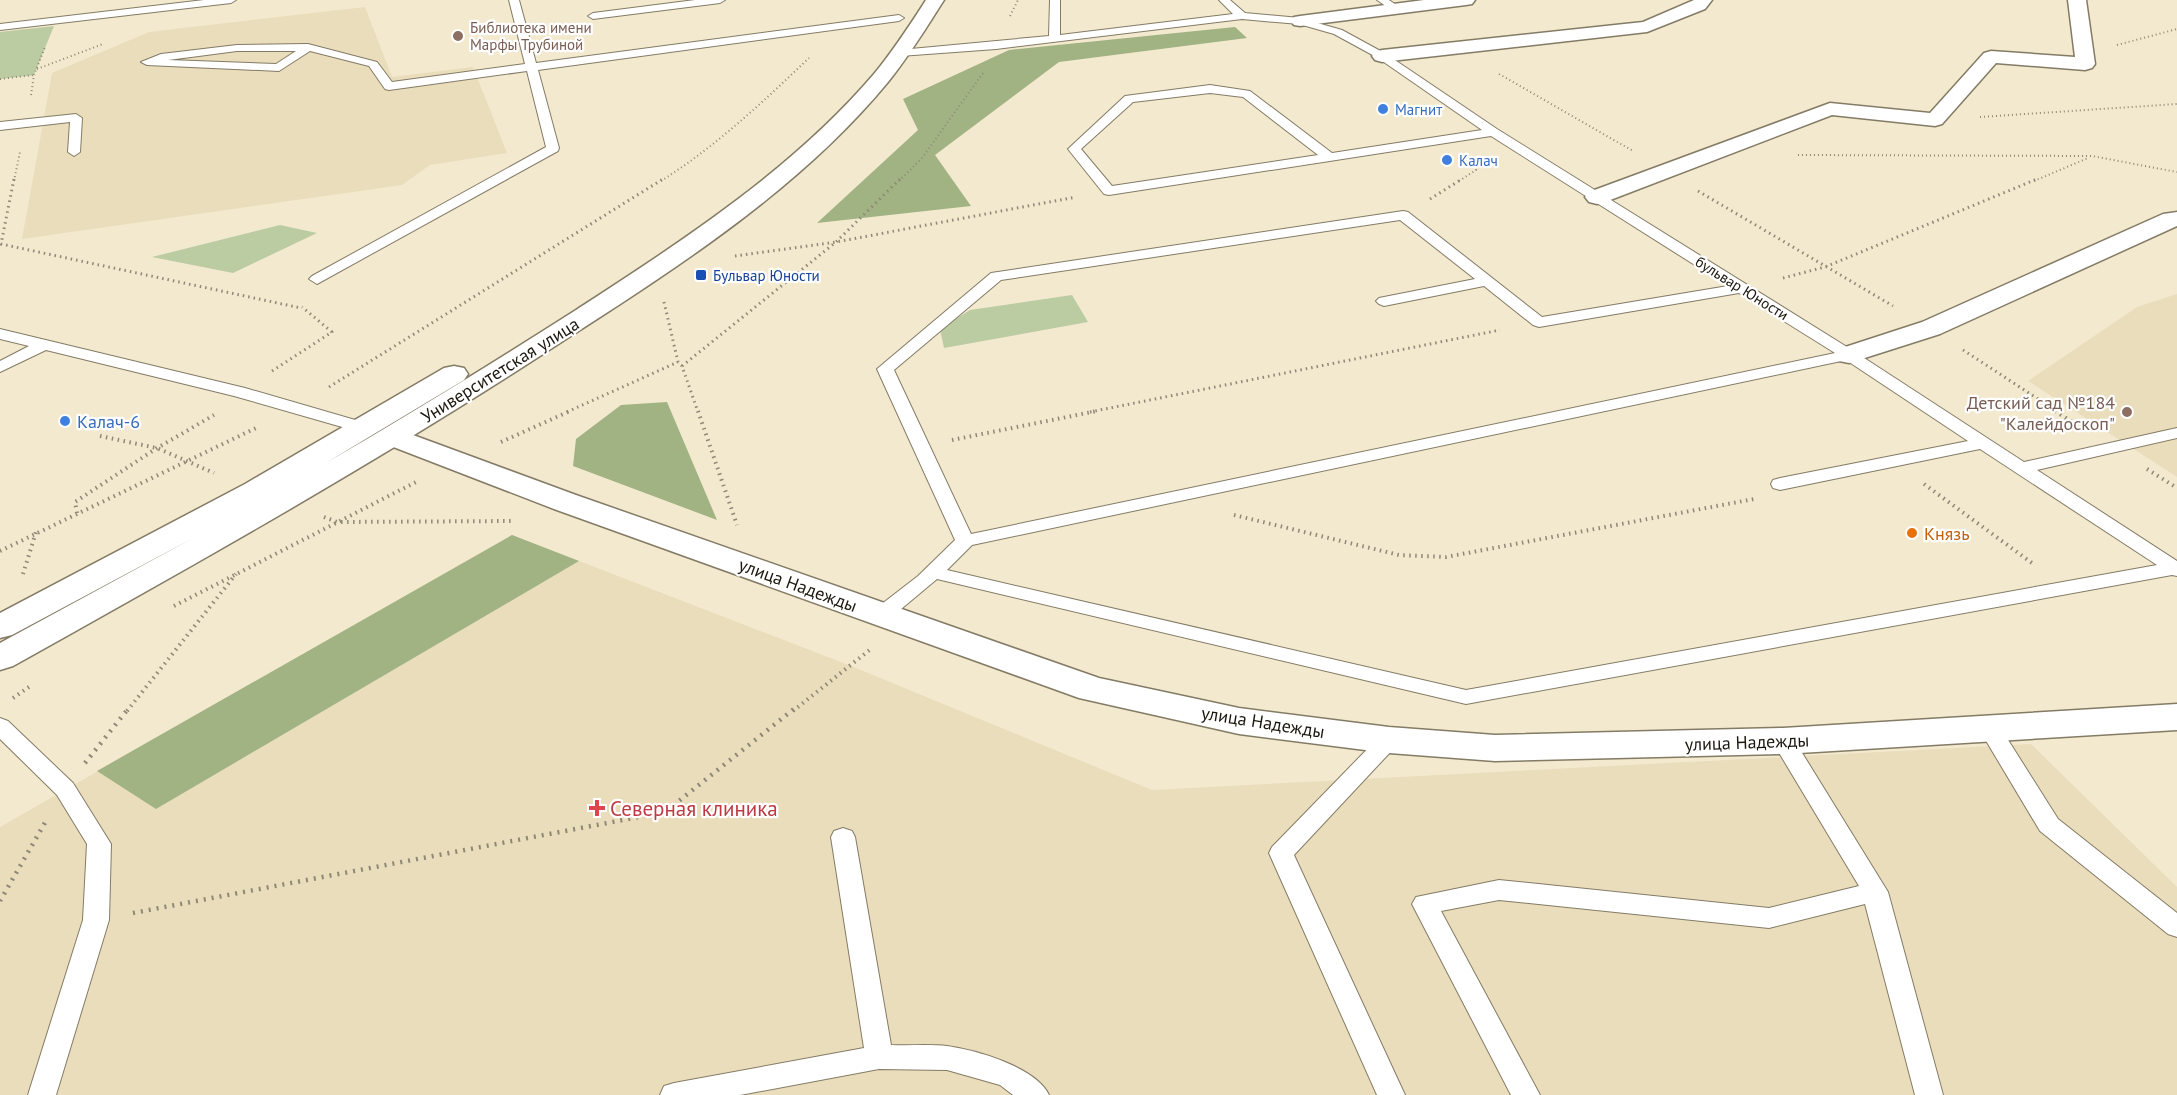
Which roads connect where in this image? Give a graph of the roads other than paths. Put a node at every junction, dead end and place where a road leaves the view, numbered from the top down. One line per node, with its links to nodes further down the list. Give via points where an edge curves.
1 (231, 0): 14 (lane)
2 (514, 0): 19 (lane)
3 (720, 0): 11 (lane)
4 (935, 0): 15 (street, Университетская улица)
5 (1054, 0): 16 (lane)
6 (1224, 0): 12 (lane)
7 (1466, 0): 10 (street)
8 (1703, 0): 18 (street, via 1647,27)
9 (2077, 0): 24 (street, via 2085,64 1991,57 1935,120 1830,109)
10 (1390, 5): 13 (street)
11 (593, 16)
12 (1242, 16): 13 (lane, бульвар Юности); 16 (lane, бульвар Юности)
13 (1300, 21): 18 (lane, бульвар Юности, via 1338,32)
14 (0, 27)
15 (902, 30): 16 (lane, бульвар Юности, via 948,51); 19 (lane, бульвар Юности, via 842,27); 35 (street, Университетская улица, via 871,90 817,144 747,204 665,265)
16 (1054, 39)
17 (308, 47): 17 (lane, via 237,48 147,62 279,68); 19 (lane, бульвар Юности, via 373,64 389,86)
18 (1382, 56): 21 (lane, бульвар Юности)
19 (532, 66): 26 (lane, via 553,148)
20 (0, 126): 22 (lane, via 76,118)
21 (1493, 132): 23 (lane); 24 (lane, бульвар Юности)
22 (74, 152)
23 (1329, 157): 23 (lane, via 1109,191 1074,149 1129,99 1210,89 1246,94)
24 (1597, 197): 28 (lane, бульвар Юности)
25 (2177, 219): 32 (street, via 1931,328)
26 (316, 279)
27 (1487, 281): 28 (lane, via 1539,322); 29 (lane); 39 (lane, via 1403,215 996,276 885,369)
28 (1742, 288): 32 (lane, бульвар Юности)
29 (1384, 301)
30 (0, 334): 31 (lane)
31 (43, 345): 33 (lane); 35 (lane, via 239,392)
32 (1849, 355): 36 (lane, бульвар Юности); 39 (lane)
33 (0, 367)
34 (2177, 432): 37 (lane)
35 (378, 433): 42 (street, улица Надежды); 43 (street, Университетская улица, via 256,490); 44 (street, Университетская улица)
36 (1983, 443): 37 (lane, бульвар Юности); 38 (lane)
37 (2021, 468): 40 (lane, бульвар Юности)
38 (1780, 484)
39 (965, 541): 41 (lane)
40 (2176, 569): 41 (lane, via 1466,697)
41 (934, 573): 42 (lane)
42 (891, 619): 48 (street, улица Надежды, via 1092,689 1239,721)
43 (0, 627)
44 (0, 658)
45 (2177, 717): 47 (street, улица Надежды)
46 (0, 726): 54 (lane, via 65,789 99,844 96,920)
47 (1990, 729): 49 (street, улица Надежды); 52 (lane, via 2049,825)
48 (1389, 740): 49 (street, улица Надежды, via 1495,748); 57 (lane, via 1281,853)
49 (1784, 741): 51 (lane)
50 (843, 837): 53 (lane)
51 (1875, 892): 58 (lane, via 1769,918 1499,890 1425,904); 59 (lane)
52 (2177, 927)
53 (879, 1057): 55 (lane); 56 (lane, via 947,1058 1008,1075)
54 (42, 1095)
55 (674, 1095)
56 (1035, 1095)
57 (1391, 1095)
58 (1526, 1095)
59 (1929, 1095)

